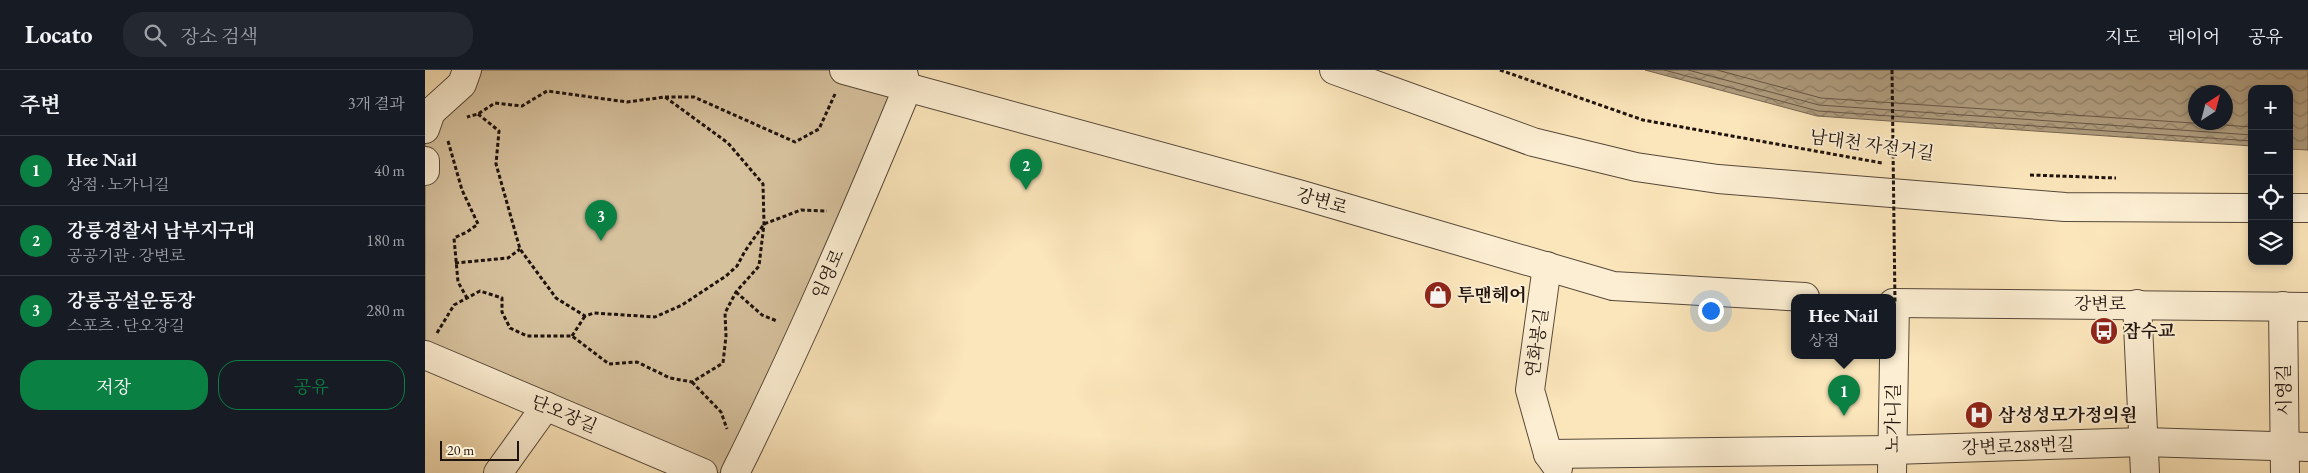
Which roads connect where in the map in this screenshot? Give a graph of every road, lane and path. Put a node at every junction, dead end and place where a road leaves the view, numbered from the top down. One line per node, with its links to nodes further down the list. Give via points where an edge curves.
1 (467, 70): 9 (street, via 461,84 431,112)
2 (845, 70): 6 (street, 강변로); 7 (path, via 819,129 795,142 694,97)
3 (1334, 70): 15 (street, via 1533,142 1636,167 1718,179 2065,207)
4 (1500, 70): 11 (path, 남대천 자전거길, via 1643,120)
5 (1892, 70): 24 (path, bridge)
6 (905, 79): 18 (street, 임영로); 22 (street, 강변로)
7 (665, 97): 8 (path, via 627,102 547,91 522,106 495,103); 19 (path, via 728,143 753,171 763,184)
8 (478, 114): 9 (path); 20 (path, via 499,131 496,164)
9 (432, 124): 21 (path, via 454,156 477,224 454,238)
10 (425, 161): 12 (street)
11 (1895, 165)
12 (425, 171)
13 (2028, 175): 14 (path)
14 (2117, 178)
15 (2248, 208)
16 (2293, 208): 17 (street)
17 (2308, 208)
18 (854, 217): 19 (path, via 822,210 801,210); 31 (street, 임영로)
19 (765, 224): 23 (path, via 759,266); 30 (path, via 737,266 682,305 655,317 594,313)
20 (520, 249): 21 (path, via 508,258); 30 (path, via 556,298)
21 (455, 263): 26 (path, via 458,282)
22 (1547, 266): 25 (street, 강변로, via 1613,286); 41 (street, 연화봉길, via 1530,390)
23 (736, 292): 31 (path, via 762,315); 35 (path, via 725,313 723,363)
24 (1894, 294)
25 (1791, 296)
26 (467, 298): 32 (path, via 480,291 502,298 502,312 510,328 527,336); 33 (path, via 454,305)
27 (1896, 303): 28 (street, 강변로)
28 (2137, 304): 29 (street, 강변로); 38 (street)
29 (2295, 307): 39 (street, 시영길)
30 (585, 316): 32 (path)
31 (804, 332): 44 (street, 임영로)
32 (572, 336): 35 (path, via 609,364 637,362 670,378)
33 (426, 356): 36 (street, 단오장길)
34 (1893, 359): 40 (street, 노가니길)
35 (692, 382): 37 (path, via 721,412)
36 (546, 406): 42 (street); 43 (street, 단오장길)
37 (727, 430)
38 (2144, 442): 39 (street, 강변로288번길); 40 (street, 강변로288번길); 45 (street)
39 (2296, 446): 46 (street, 시영길)
40 (1892, 461): 41 (street, 강변로288번길)
41 (1555, 464)
42 (498, 473)
43 (703, 473)
44 (735, 473)
45 (2145, 473)
46 (2285, 473)

